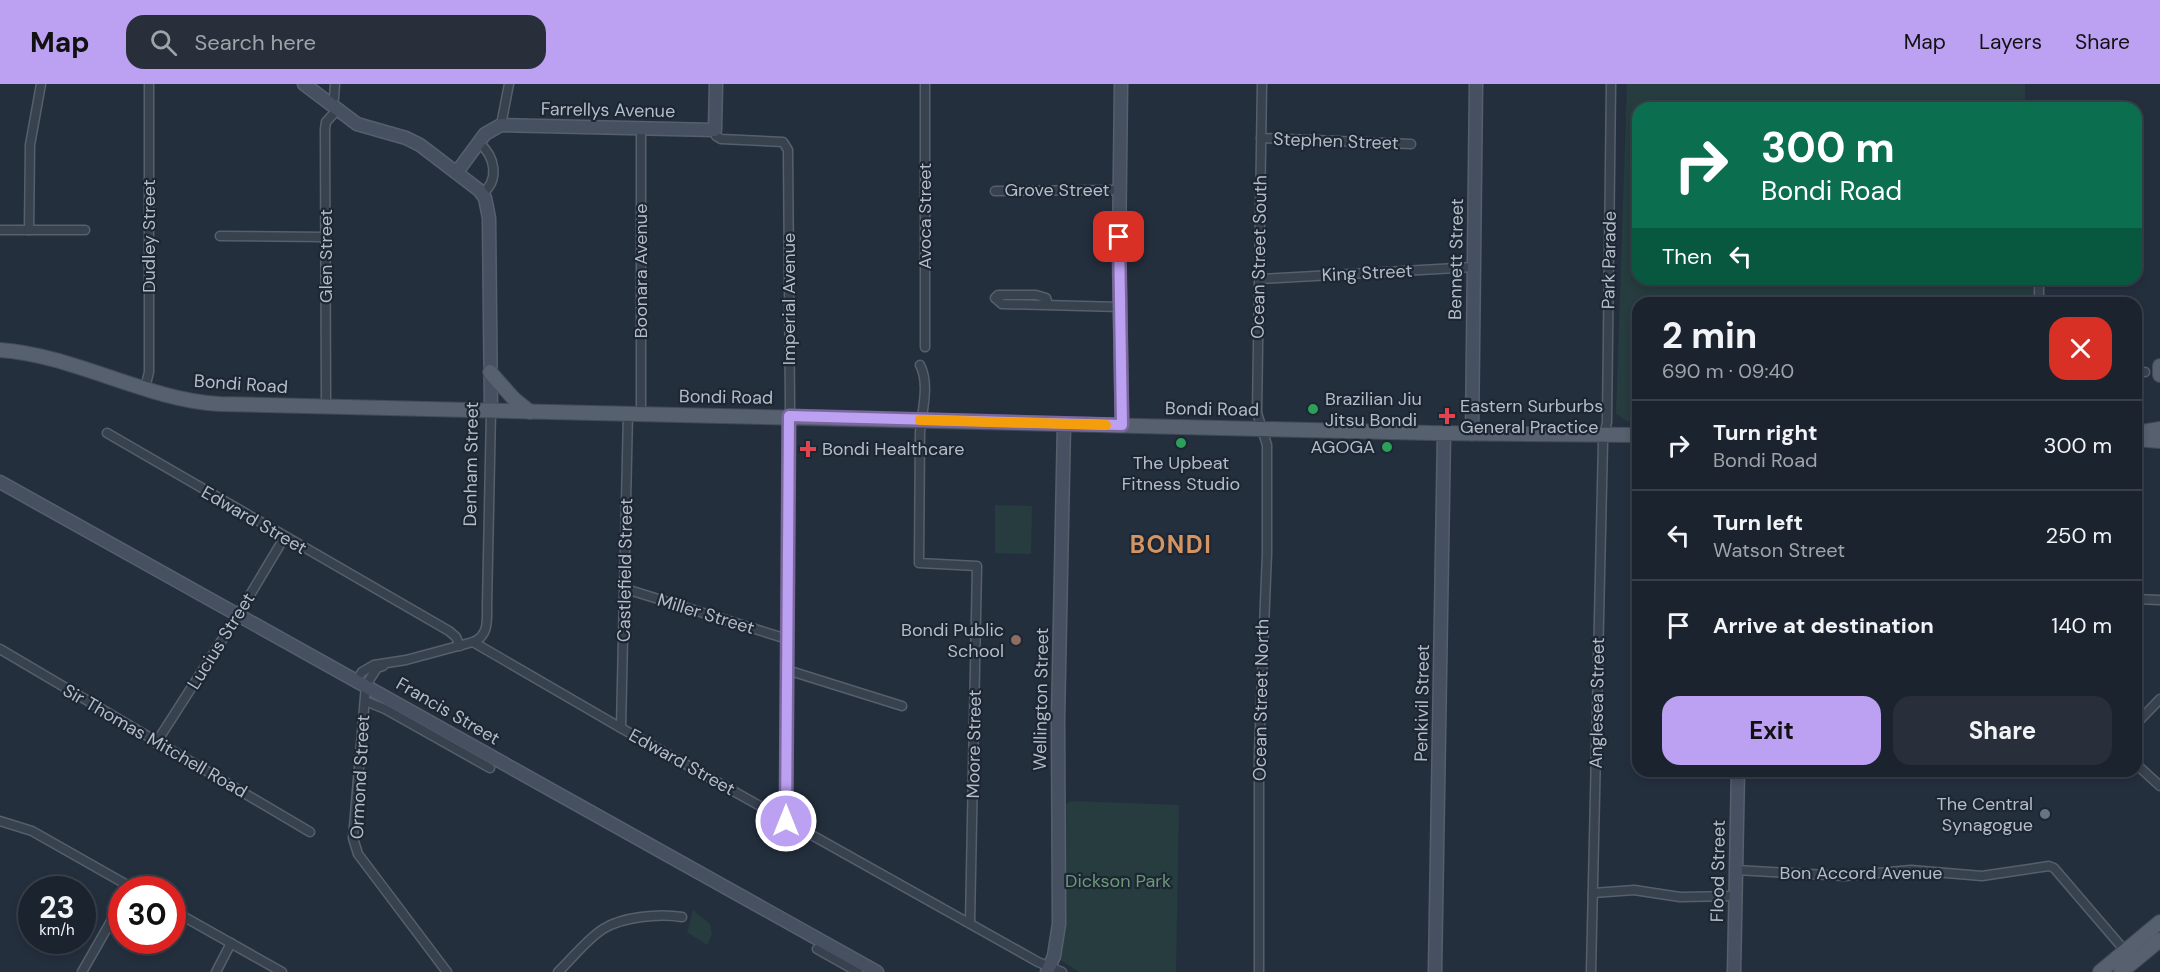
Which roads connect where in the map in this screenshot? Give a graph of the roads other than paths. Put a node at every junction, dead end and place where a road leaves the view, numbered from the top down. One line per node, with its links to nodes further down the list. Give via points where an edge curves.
1 (41, 84): 24 (street, via 30,145)
2 (149, 84): 38 (street, Dudley Street, via 149,372)
3 (304, 84): 12 (street)
4 (335, 84): 12 (street, Glen Street)
5 (509, 84): 13 (street)
6 (716, 84): 15 (street)
7 (925, 84): 32 (street, Avoca Street)
8 (1121, 84): 20 (street)
9 (1262, 84): 16 (street, Ocean Street South)
10 (1476, 84): 28 (street, Bennett Street)
11 (1611, 84): 53 (street, Park Parade)
12 (333, 107): 19 (street, via 366,128 413,141); 27 (street, Glen Street, via 325,129)
13 (501, 125): 14 (street, Farrellys Avenue); 17 (street, via 492,128)
14 (641, 129): 15 (street, Farrellys Avenue); 42 (street, Boonara Avenue)
15 (715, 130): 43 (street, Imperial Avenue, via 721,139 780,141 788,147)
16 (1261, 138): 18 (street, Stephen Street); 29 (street, Ocean Street South)
17 (479, 143): 19 (street); 22 (street, via 490,153 493,168 492,183)
18 (1411, 144)
19 (457, 172): 22 (street)
20 (1119, 190): 21 (street, Grove Street); 31 (street)
21 (995, 191)
22 (482, 194): 36 (street, Denham Street, via 489,218)
23 (0, 230): 24 (street)
24 (29, 230): 25 (street)
25 (85, 230)
26 (220, 236): 27 (street)
27 (326, 237): 39 (street, Glen Street)
28 (1474, 267): 29 (street, King Street); 52 (street, Bennett Street)
29 (1260, 279): 47 (street, Ocean Street South, via 1257,412)
30 (1048, 304): 30 (street, via 1002,304 995,298 1036,295 1046,298); 31 (street)
31 (1120, 307): 46 (street)
32 (925, 347)
33 (0, 350): 38 (main road, Bondi Road)
34 (920, 365): 44 (street, via 924,378)
35 (2160, 366): 37 (main road)
36 (490, 372): 40 (street, Denham Street); 41 (main road)
37 (2160, 375)
38 (145, 388): 39 (main road, Bondi Road, via 207,404)
39 (326, 406): 40 (main road, Bondi Road)
40 (491, 411): 41 (main road, Bondi Road); 63 (street, Denham Street, via 486,625 481,638)
41 (530, 412): 42 (main road, Bondi Road)
42 (635, 413): 43 (main road, Bondi Road); 58 (street, Castlefield Street)
43 (789, 416): 44 (main road, Bondi Road); 62 (street, Imperial Avenue)
44 (922, 420): 45 (main road, Bondi Road); 88 (street, Moore Street, via 919,563 977,566)
45 (1064, 424): 46 (main road, Bondi Road); 95 (street, Wellington Street, via 1059,924)
46 (1122, 425): 47 (main road, Bondi Road)
47 (1262, 428): 51 (main road, Bondi Road); 104 (street, Ocean Street North, via 1267,445 1267,553 1258,752)
48 (2158, 430): 49 (main road); 55 (main road)
49 (2142, 432)
50 (107, 433): 57 (street, Edward Street)
51 (1444, 434): 52 (main road, Bondi Road); 105 (street, Penkivil Street)
52 (1472, 434): 53 (main road, Bondi Road)
53 (1604, 435): 54 (main road, Bondi Road); 83 (street, Anglesea Street)
54 (1632, 435)
55 (2142, 437)
56 (0, 482): 61 (street, Francis Street)
57 (284, 538): 61 (street, Lucius Street); 64 (street, Edward Street, via 448,631)
58 (626, 589): 62 (street, Miller Street); 72 (street, Castlefield Street)
59 (2142, 599): 60 (street)
60 (2160, 600)
61 (238, 615): 67 (street, Francis Street); 73 (street, Lucius Street)
62 (787, 639): 66 (street, Imperial Avenue)
63 (473, 642): 64 (street); 72 (street, Edward Street)
64 (460, 646): 67 (street, via 389,664)
65 (0, 649): 73 (street, Sir Thomas Mitchell Road)
66 (787, 670): 70 (street); 79 (street, Imperial Avenue)
67 (361, 682): 69 (street, Ormond Street); 102 (street, Francis Street)
68 (2160, 699): 71 (street)
69 (365, 701): 74 (street, Francis Street); 99 (street, Ormond Street, via 353,837 358,854)
70 (902, 706)
71 (2142, 718)
72 (621, 728): 79 (street, Edward Street)
73 (156, 743): 80 (street, Sir Thomas Mitchell Road)
74 (490, 768)
75 (2142, 770): 77 (street)
76 (1738, 777): 81 (street, Flood Street)
77 (2160, 786)
78 (0, 821): 82 (street, via 24,828)
79 (786, 821): 88 (street, Edward Street)
80 (310, 832)
81 (1736, 870): 84 (street, Flood Street); 94 (street, Bon Accord Avenue, via 1845,876 1911,870 1982,876 2049,866)
82 (108, 876)
83 (1593, 893): 84 (street, via 1634,890 1680,897); 106 (street, Anglesea Street)
84 (1735, 896): 107 (street, Flood Street)
85 (682, 917): 100 (street, via 665,915 617,922 602,930)
86 (186, 918): 91 (street)
87 (2160, 922): 94 (main road)
88 (970, 923): 95 (street, Edward Street)
89 (108, 926): 96 (street)
90 (2160, 935): 94 (street)
91 (231, 943): 97 (street); 98 (street)
92 (2158, 945): 109 (main road)
93 (817, 949): 101 (street)
94 (2126, 952): 108 (main road)
95 (1048, 969): 103 (street, Edward Street)
96 (82, 972)
97 (216, 972)
98 (282, 972)
99 (447, 972)
100 (558, 972)
101 (858, 972)
102 (877, 972)
103 (1062, 972)
104 (1259, 972)
105 (1436, 972)
106 (1591, 972)
107 (1734, 972)
108 (2100, 972)
109 (2121, 972)

